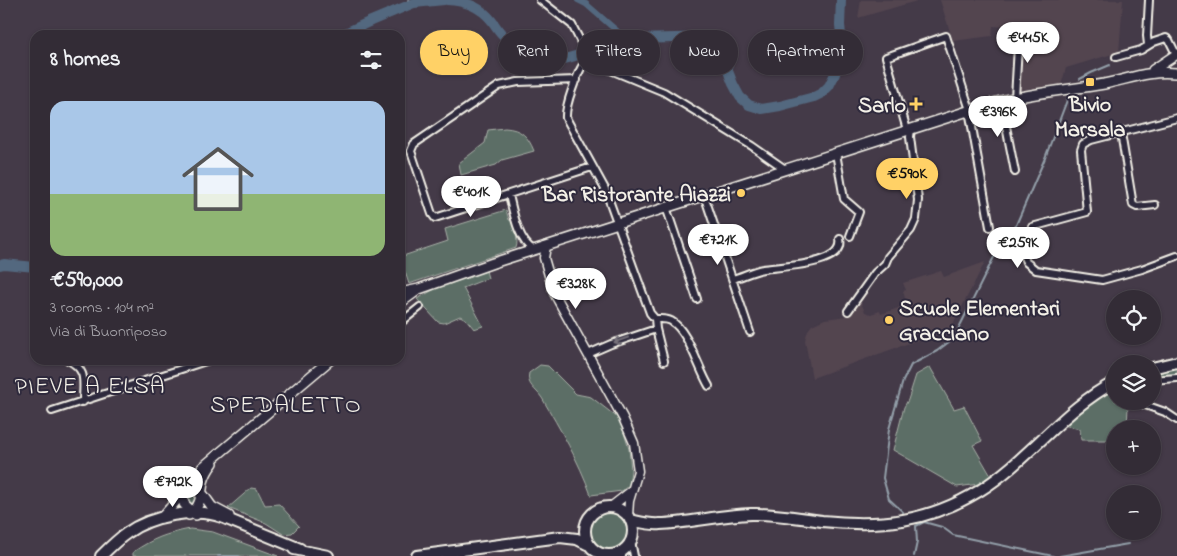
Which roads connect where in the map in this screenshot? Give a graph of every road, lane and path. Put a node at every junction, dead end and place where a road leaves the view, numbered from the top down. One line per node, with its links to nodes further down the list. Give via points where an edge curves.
1 (540, 0): 4 (street, via 570,23)
2 (1149, 0): 5 (street)
3 (1020, 29): 13 (street)
4 (577, 34)
5 (1148, 45): 6 (street, via 1167,38); 7 (street)
6 (1175, 55): 8 (main road); 9 (main road, via 1172,67)
7 (1116, 57)
8 (1149, 73): 9 (main road); 13 (main road)
9 (1177, 73)
10 (579, 75): 12 (street)
11 (626, 75): 21 (street, via 664,92)
12 (577, 80): 20 (street, via 566,118); 23 (street, via 518,82 499,86 413,146 412,153 434,218)
13 (1015, 98): 14 (main road)
14 (1002, 100): 15 (main road); 22 (street)
15 (970, 110): 17 (main road); 17 (street, via 946,36 886,57); 28 (street)
16 (1177, 118): 18 (street)
17 (909, 129): 19 (main road); 43 (street, via 917,216 910,230)
18 (1121, 133): 25 (street, via 1133,205); 35 (street, via 1082,145 1087,212 1032,227 1022,250 1023,256 1038,271 1105,280)
19 (836, 153): 21 (main road); 30 (street, via 844,199 858,212)
20 (592, 167): 23 (street); 27 (street)
21 (785, 169): 24 (main road)
22 (1015, 172)
23 (508, 195): 29 (street)
24 (704, 195): 26 (main road); 37 (street)
25 (1155, 204)
26 (666, 207): 27 (main road); 41 (street)
27 (618, 223): 32 (main road); 45 (street)
28 (990, 227)
29 (521, 236): 33 (street); 34 (street)
30 (850, 236)
31 (840, 239): 37 (street, via 839,248 821,260 763,269)
32 (546, 246): 33 (main road); 36 (street)
33 (534, 250): 34 (main road); 36 (street)
34 (518, 255): 38 (main road)
35 (1177, 256)
36 (547, 273): 48 (street, via 555,295)
37 (733, 279): 47 (street)
38 (419, 289): 39 (main road); 40 (main road)
39 (405, 292)
40 (405, 299)
41 (697, 299)
42 (420, 307): 44 (street)
43 (848, 311)
44 (405, 319)
45 (655, 319): 46 (street); 57 (street, via 669,320 677,326)
46 (656, 329): 48 (street, one-way to 48); 49 (street)
47 (750, 332)
48 (588, 354): 64 (street, via 633,440 638,468)
49 (664, 361)
50 (1177, 362): 54 (main road)
51 (76, 365): 59 (street, via 83,373)
52 (195, 365): 59 (street)
53 (324, 365): 63 (main road)
54 (1161, 366)
55 (1177, 378): 56 (street)
56 (1161, 379)
57 (709, 386)
58 (1106, 388): 72 (main road, via 1080,404 987,486 961,501 917,517 867,524 752,514)
59 (82, 402): 61 (street)
60 (1159, 410): 62 (street)
61 (52, 411)
62 (1177, 420)
63 (217, 456): 65 (main road); 66 (main road, via 205,476)
64 (632, 490): 67 (street); 69 (street)
65 (183, 491): 68 (main road, via 183,502); 70 (main road)
66 (202, 493): 68 (main road); 74 (main road, via 214,508)
67 (612, 506): 69 (main road, via 624,511); 71 (main road, via 592,512)
68 (193, 512): 70 (main road); 73 (main road, via 218,518); 74 (main road, via 218,515)
69 (629, 518): 72 (main road); 76 (main road)
70 (161, 522): 73 (main road, via 204,518); 80 (main road, via 136,528)
71 (585, 524): 75 (main road); 77 (main road)
72 (660, 524): 76 (main road)
73 (230, 525): 78 (main road)
74 (268, 534): 78 (main road)
75 (560, 537): 77 (main road); 82 (main road)
76 (632, 539): 79 (main road); 83 (street)
77 (587, 544): 79 (main road, via 600,554)
78 (300, 550): 81 (main road)
79 (620, 555)
80 (101, 556)
81 (328, 556)
82 (417, 556)
83 (634, 556)

